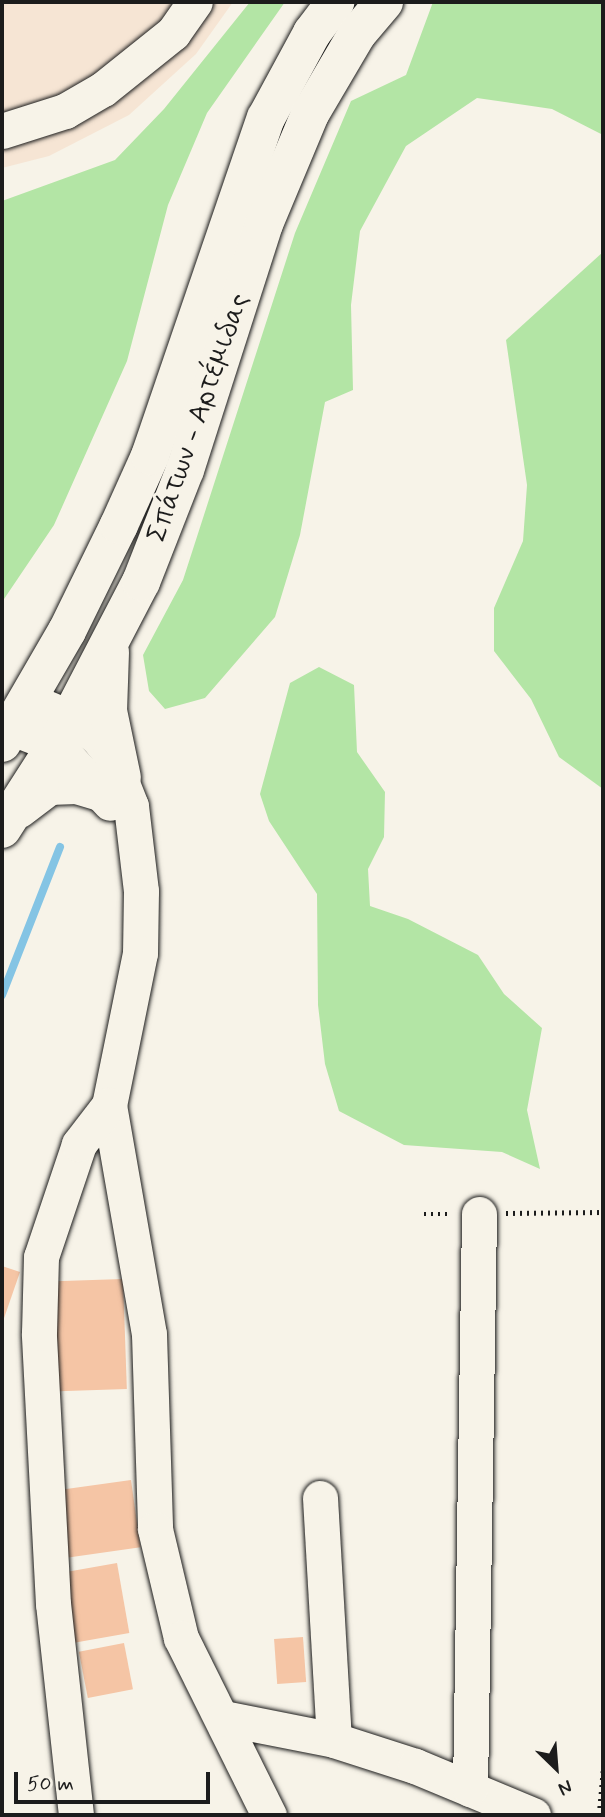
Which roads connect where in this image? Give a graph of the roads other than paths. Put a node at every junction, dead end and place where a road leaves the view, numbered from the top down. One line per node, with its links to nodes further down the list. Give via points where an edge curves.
1 (195, 2): 4 (street, via 173,33 103,89 65,111)
2 (335, 2): 6 (main road, Σπάτων - Αρτέμιδας, via 312,33 266,118 150,456 67,631)
3 (384, 2): 5 (main road, Σπάτων - Αρτέμιδας, via 357,34 310,114 264,224 186,470)
4 (2, 131)
5 (111, 643): 7 (main road, Σπάτων - Αρτέμιδας); 8 (main road, via 108,711)
6 (14, 724): 7 (street)
7 (63, 732): 8 (street, via 96,736); 9 (main road, Σπάτων - Αρτέμιδας)
8 (113, 785): 9 (main road, via 49,786); 10 (street, via 133,842 141,891 140,953)
9 (5, 825)
10 (109, 1105): 13 (street, via 149,1334 158,1541 181,1639); 16 (street, via 79,1144 41,1257 39,1333 53,1604)
11 (479, 1214): 15 (street)
12 (320, 1498): 14 (street)
13 (223, 1718): 14 (street); 17 (street)
14 (334, 1740): 15 (street)
15 (470, 1789): 18 (street)
16 (76, 1815)
17 (269, 1815)
18 (533, 1815)

